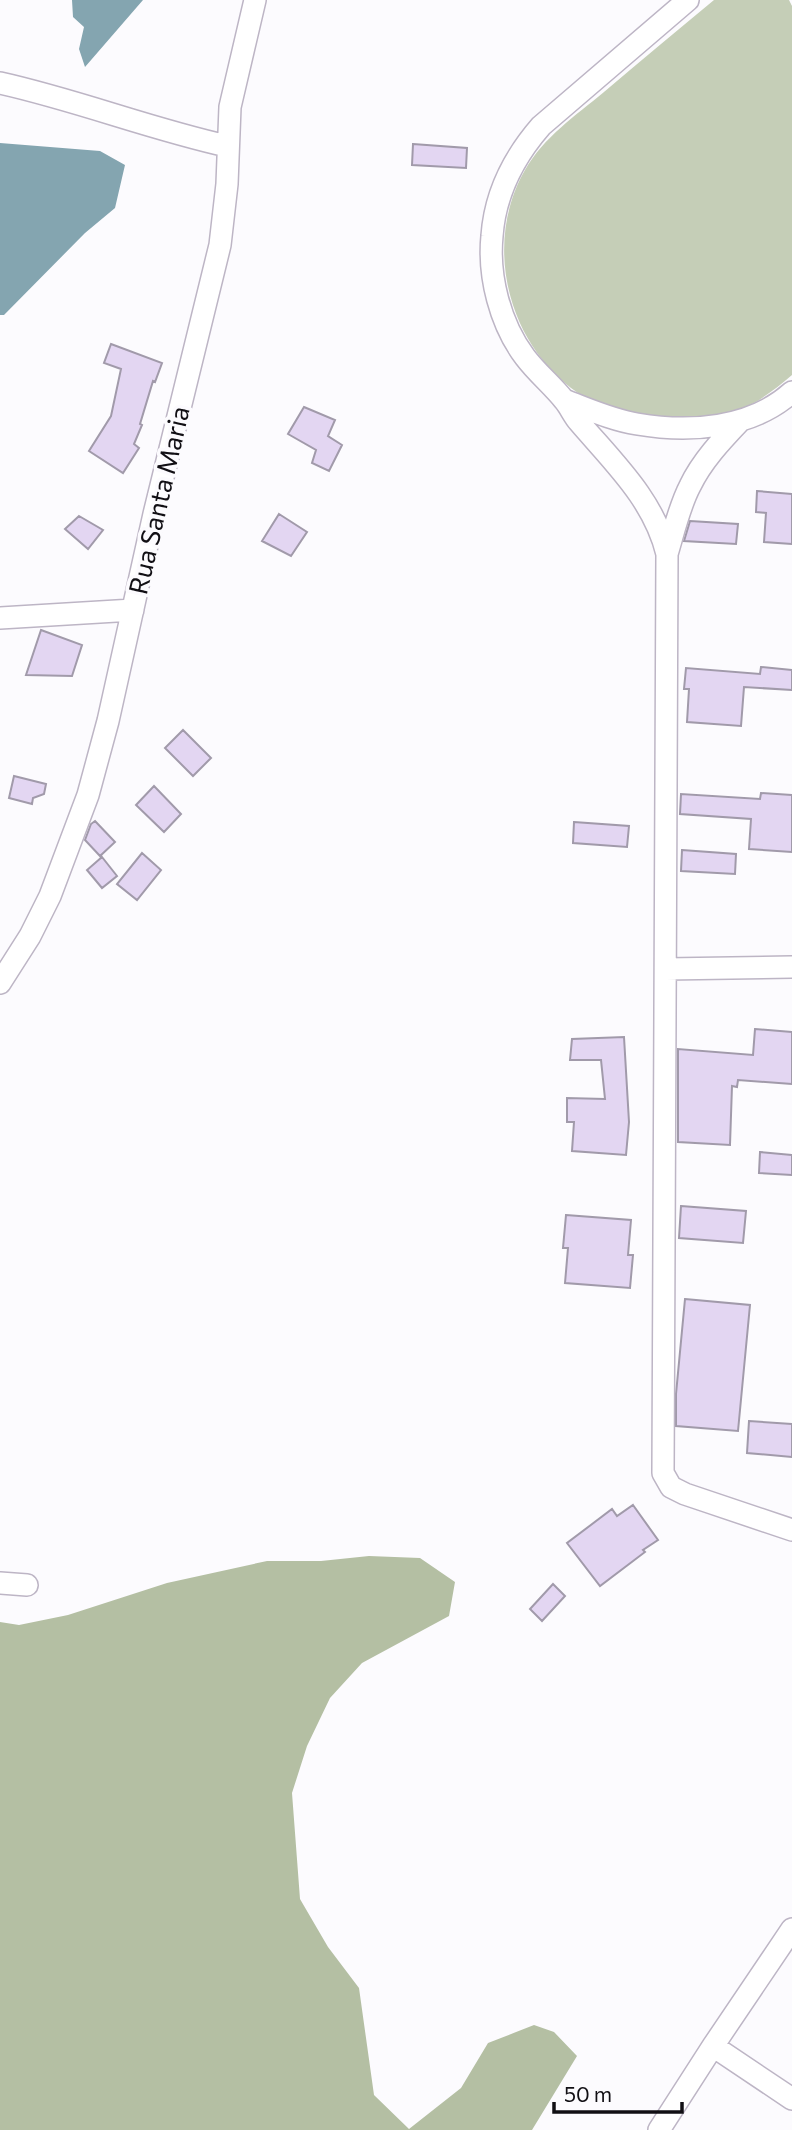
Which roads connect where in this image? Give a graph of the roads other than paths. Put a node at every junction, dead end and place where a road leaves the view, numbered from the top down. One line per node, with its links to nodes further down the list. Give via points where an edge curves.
1 (256, 0): 4 (street, Rua Santa Maria, via 230,107)
2 (688, 0): 6 (street, via 541,126 516,159 498,203 491,248 505,321 523,355)
3 (0, 83): 4 (street)
4 (227, 146): 9 (street, Rua Santa Maria, via 220,245)
5 (791, 393): 7 (street)
6 (564, 400): 7 (street, via 637,424 679,428); 8 (street, via 631,481 660,529)
7 (740, 421): 8 (street, via 691,484)
8 (667, 554): 12 (street)
9 (133, 610): 10 (street); 13 (street, Rua Santa Maria, via 88,795 50,897)
10 (0, 618)
11 (792, 967): 12 (street)
12 (666, 969): 14 (street, via 663,1473 671,1487 685,1494)
13 (0, 983)
14 (792, 1530)
15 (0, 1583): 16 (street)
16 (27, 1585)
17 (792, 1929): 18 (street)
18 (713, 2046): 19 (street); 20 (street)
19 (792, 2099)
20 (659, 2130)

